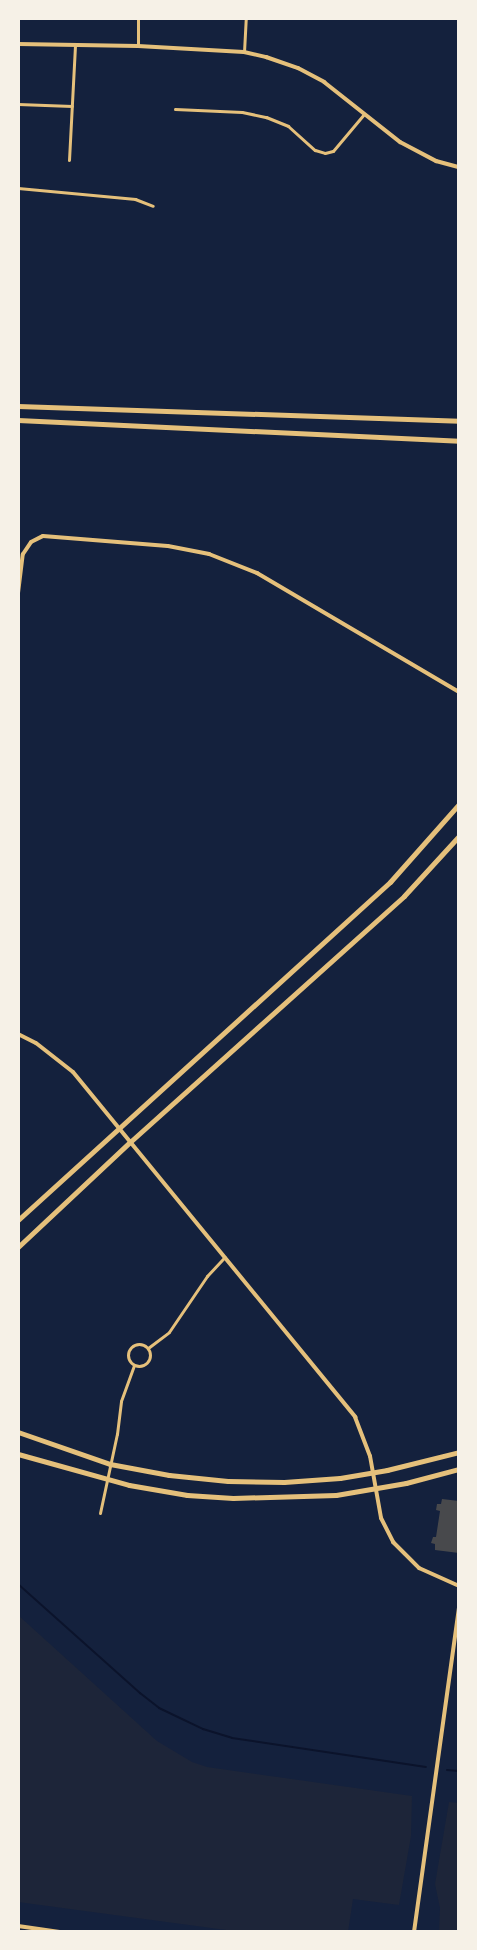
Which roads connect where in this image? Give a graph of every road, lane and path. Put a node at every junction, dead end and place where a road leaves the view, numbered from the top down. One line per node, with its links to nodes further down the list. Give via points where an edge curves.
1 (138, 18): 5 (street)
2 (246, 18): 6 (street)
3 (18, 44): 4 (street)
4 (75, 46): 5 (street); 8 (street)
5 (138, 46): 6 (street)
6 (244, 52): 10 (street, via 309,74)
7 (18, 104): 8 (street)
8 (72, 106): 11 (street)
9 (175, 109): 10 (street, via 266,117 288,126 315,150 325,153 333,151)
10 (364, 114): 12 (street, via 400,142 436,161)
11 (69, 160)
12 (459, 167)
13 (18, 188): 14 (street, via 135,199)
14 (153, 206)
15 (18, 406): 17 (main road)
16 (18, 420): 18 (main road)
17 (459, 421)
18 (459, 441)
19 (18, 593): 20 (street, via 23,554 31,542 43,536 168,546 234,562)
20 (459, 692)
21 (459, 804): 24 (main road, via 390,882)
22 (459, 836): 25 (main road, via 404,896)
23 (18, 1034): 24 (street, via 73,1072)
24 (119, 1128): 25 (street); 26 (main road)
25 (130, 1142): 27 (main road); 28 (street)
26 (18, 1220)
27 (18, 1247)
28 (225, 1256): 29 (street, via 169,1332); 36 (street, via 354,1417)
29 (148, 1348): 30 (street, via 146,1364); 30 (street, via 140,1344 129,1349 128,1358)
30 (134, 1365): 34 (street, via 121,1401)
31 (18, 1432): 34 (main road)
32 (459, 1452): 36 (main road)
33 (18, 1454): 37 (main road)
34 (110, 1464): 36 (main road, via 228,1482 304,1481); 37 (street)
35 (459, 1469): 38 (main road)
36 (373, 1473): 38 (street)
37 (106, 1480): 38 (main road, via 161,1491 241,1498 309,1497); 39 (street)
38 (375, 1489): 40 (street, via 386,1530 404,1556 419,1568)
39 (100, 1513)
40 (459, 1586)
41 (459, 1606): 44 (street)
42 (18, 1926): 43 (street)
43 (60, 1932)
44 (414, 1932)

